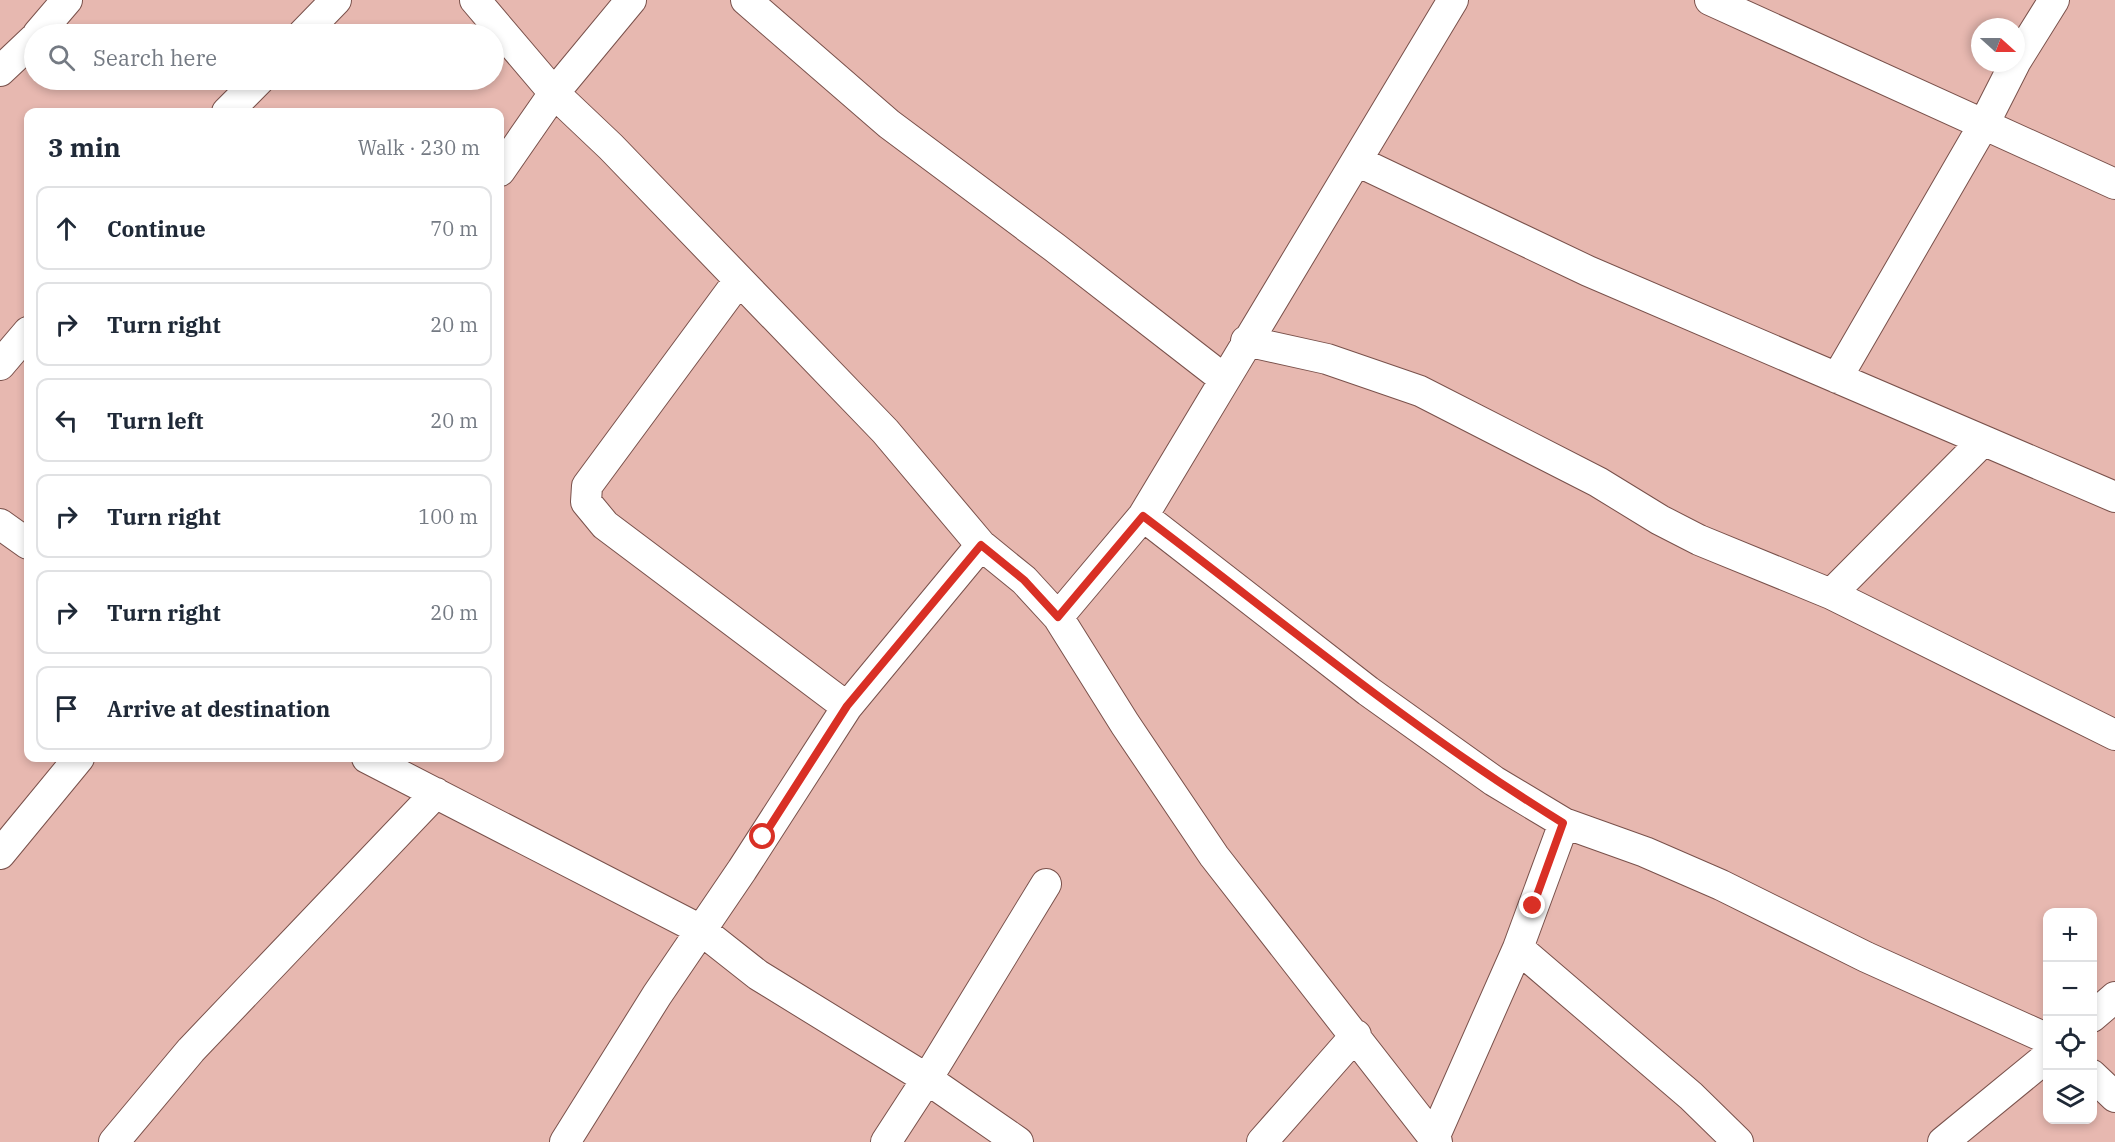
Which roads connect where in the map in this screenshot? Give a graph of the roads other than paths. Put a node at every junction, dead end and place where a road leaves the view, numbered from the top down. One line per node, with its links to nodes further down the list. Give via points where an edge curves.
1 (67, 0): 9 (street)
2 (336, 0): 10 (street)
3 (475, 0): 11 (street)
4 (632, 0): 18 (street)
5 (746, 0): 29 (street, via 889,123)
6 (1454, 0): 21 (street)
7 (1710, 0): 20 (street)
8 (2054, 0): 13 (street)
9 (47, 24)
10 (313, 24)
11 (495, 24)
12 (504, 34): 18 (street)
13 (2025, 47)
14 (24, 48): 15 (street)
15 (0, 71)
16 (2011, 72): 20 (street)
17 (249, 90): 19 (street)
18 (554, 93): 22 (street); 24 (street)
19 (231, 108)
20 (1984, 124): 23 (street); 28 (street)
21 (1359, 162): 26 (street); 28 (street, via 1588,270)
22 (504, 165)
23 (2115, 184)
24 (739, 280): 35 (street, via 885,431); 38 (street, via 587,486 586,502 604,525)
25 (24, 337): 27 (street)
26 (1246, 341): 29 (street); 36 (street, via 1327,359 1420,391 1598,482 1699,540)
27 (0, 365)
28 (1837, 378): 30 (street)
29 (1224, 379): 32 (street)
30 (1983, 441): 31 (street); 36 (street)
31 (2115, 497)
32 (1143, 516): 37 (street); 43 (street, via 1368,691 1494,781)
33 (0, 524): 34 (street)
34 (24, 541)
35 (981, 545): 37 (street, via 1024,580); 38 (street)
36 (1831, 594): 39 (street)
37 (1058, 617): 50 (street, via 1214,856)
38 (847, 706): 46 (street)
39 (2115, 735)
40 (76, 762): 44 (street)
41 (375, 762): 42 (street)
42 (436, 793): 46 (street); 57 (street, via 191,1050)
43 (1563, 823): 47 (street); 51 (street, via 1721,885)
44 (0, 854)
45 (1046, 884): 53 (street)
46 (701, 930): 53 (street, via 758,975); 58 (street)
47 (1518, 948): 56 (street); 62 (street, via 1691,1096)
48 (2115, 997): 49 (street)
49 (2093, 1016)
50 (1356, 1035): 56 (street); 61 (street)
51 (2043, 1037)
52 (2043, 1060): 63 (street)
53 (927, 1079): 59 (street); 60 (street)
54 (2097, 1080): 55 (street)
55 (2115, 1096)
56 (1436, 1140)
57 (114, 1142)
58 (564, 1142)
59 (886, 1142)
60 (1018, 1142)
61 (1262, 1142)
62 (1738, 1142)
63 (1942, 1142)

